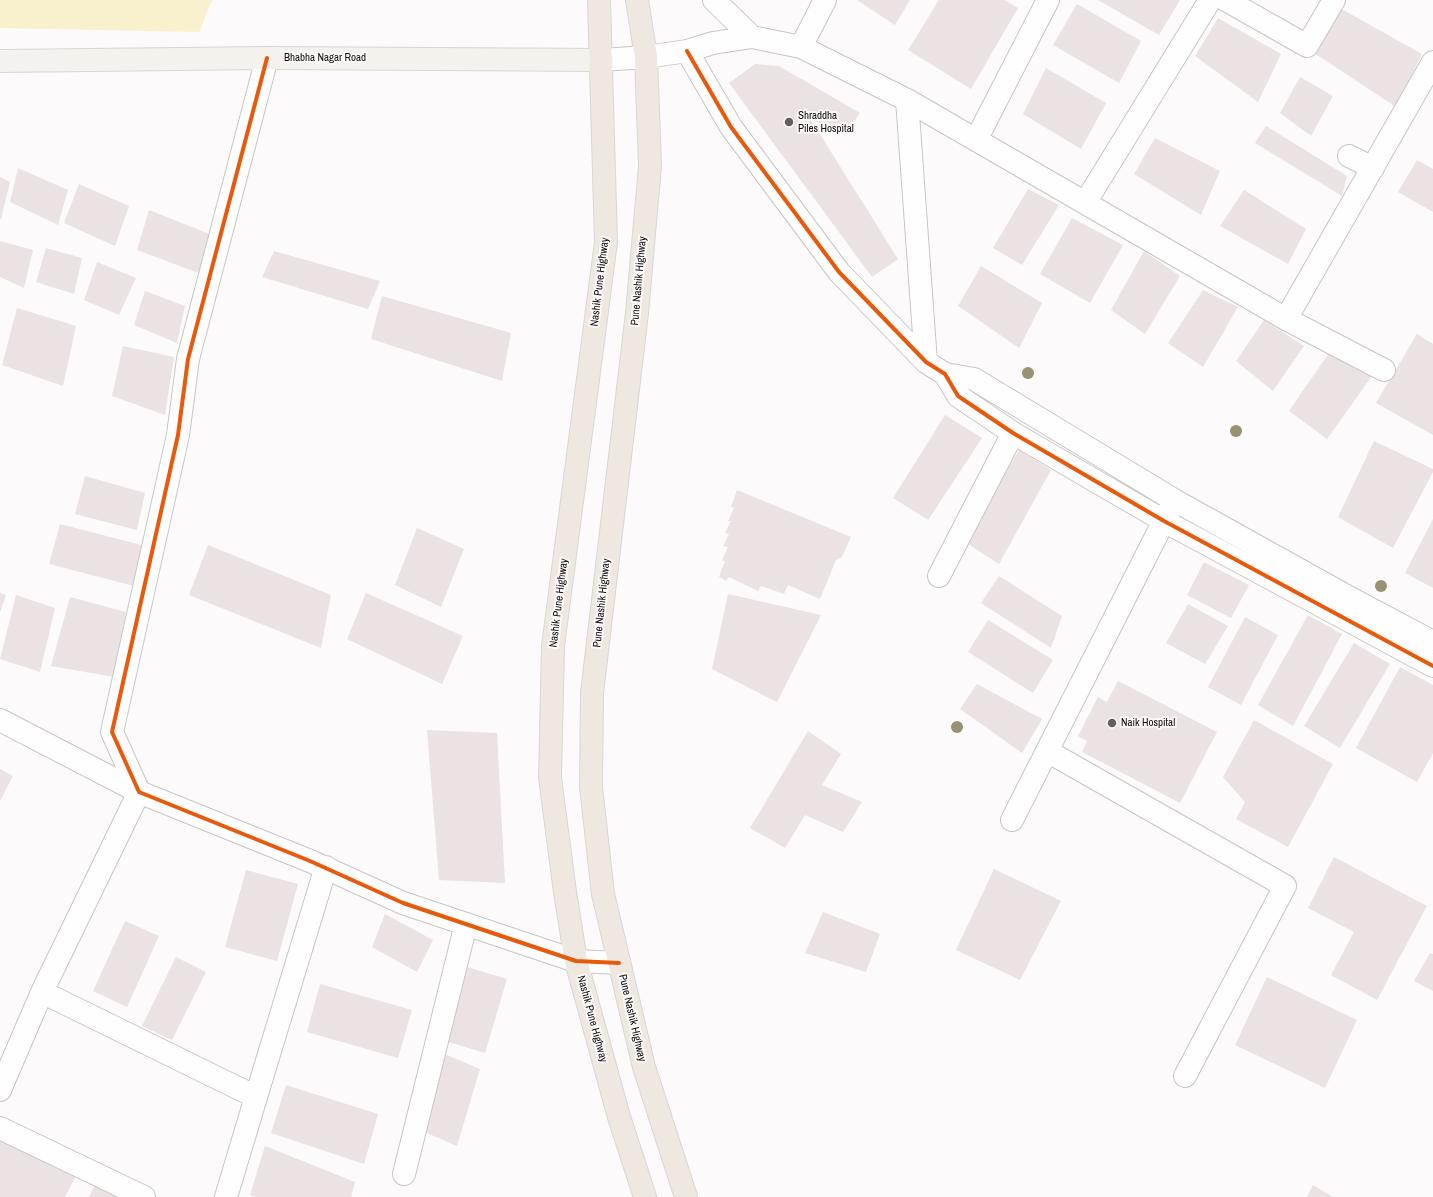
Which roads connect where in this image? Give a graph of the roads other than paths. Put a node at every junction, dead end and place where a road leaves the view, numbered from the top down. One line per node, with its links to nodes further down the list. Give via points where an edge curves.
1 (599, 0): 14 (highway, Nashik Pune Highway)
2 (637, 0): 12 (highway, Pune Nashik Highway)
3 (714, 0): 9 (street)
4 (825, 0): 10 (street)
5 (1048, 0): 18 (street)
6 (1210, 0): 21 (street)
7 (1226, 0): 8 (street, via 1307,46)
8 (1334, 0)
9 (752, 37): 10 (street); 11 (street, via 713,43)
10 (801, 47): 17 (street)
11 (688, 51): 12 (street); 23 (street, via 731,127 839,272)
12 (646, 57): 14 (street); 40 (highway, Pune Nashik Highway, via 650,166 637,313 592,693 590,787 603,894)
13 (267, 58): 14 (main road, Bhabha Nagar Road); 15 (main road, Bhabha Nagar Road); 35 (street, via 188,359 178,436 112,732)
14 (602, 60): 39 (highway, Nashik Pune Highway, via 606,242 553,646 550,778)
15 (0, 61)
16 (1433, 62): 20 (street)
17 (907, 100): 18 (street); 23 (street)
18 (976, 140): 21 (street)
19 (1349, 156): 20 (street)
20 (1373, 168): 22 (street)
21 (1085, 203): 22 (street)
22 (1286, 319): 24 (street)
23 (926, 362): 25 (street)
24 (1384, 370)
25 (945, 374): 26 (street, via 958,396); 27 (street, via 974,379)
26 (1013, 433): 28 (street); 29 (street)
27 (1174, 500): 28 (street); 30 (street)
28 (1164, 522): 30 (street); 34 (street)
29 (939, 576)
30 (1348, 609): 31 (street); 32 (street)
31 (1433, 642)
32 (1433, 666)
33 (0, 720): 35 (street)
34 (1047, 751): 36 (street); 42 (street, via 1285,886)
35 (139, 792): 37 (street); 41 (street)
36 (1012, 820)
37 (326, 867): 38 (street, via 403,903); 44 (street)
38 (466, 924): 39 (street); 46 (street)
39 (576, 960): 40 (street); 49 (highway, Nashik Pune Highway, via 619,1117)
40 (619, 963): 50 (highway, Pune Nashik Highway, via 644,1067)
41 (42, 992): 43 (street); 44 (street)
42 (1185, 1076)
43 (0, 1090)
44 (256, 1097): 48 (street)
45 (0, 1128): 47 (street)
46 (404, 1174)
47 (144, 1197)
48 (226, 1197)
49 (645, 1197)
50 (686, 1197)

